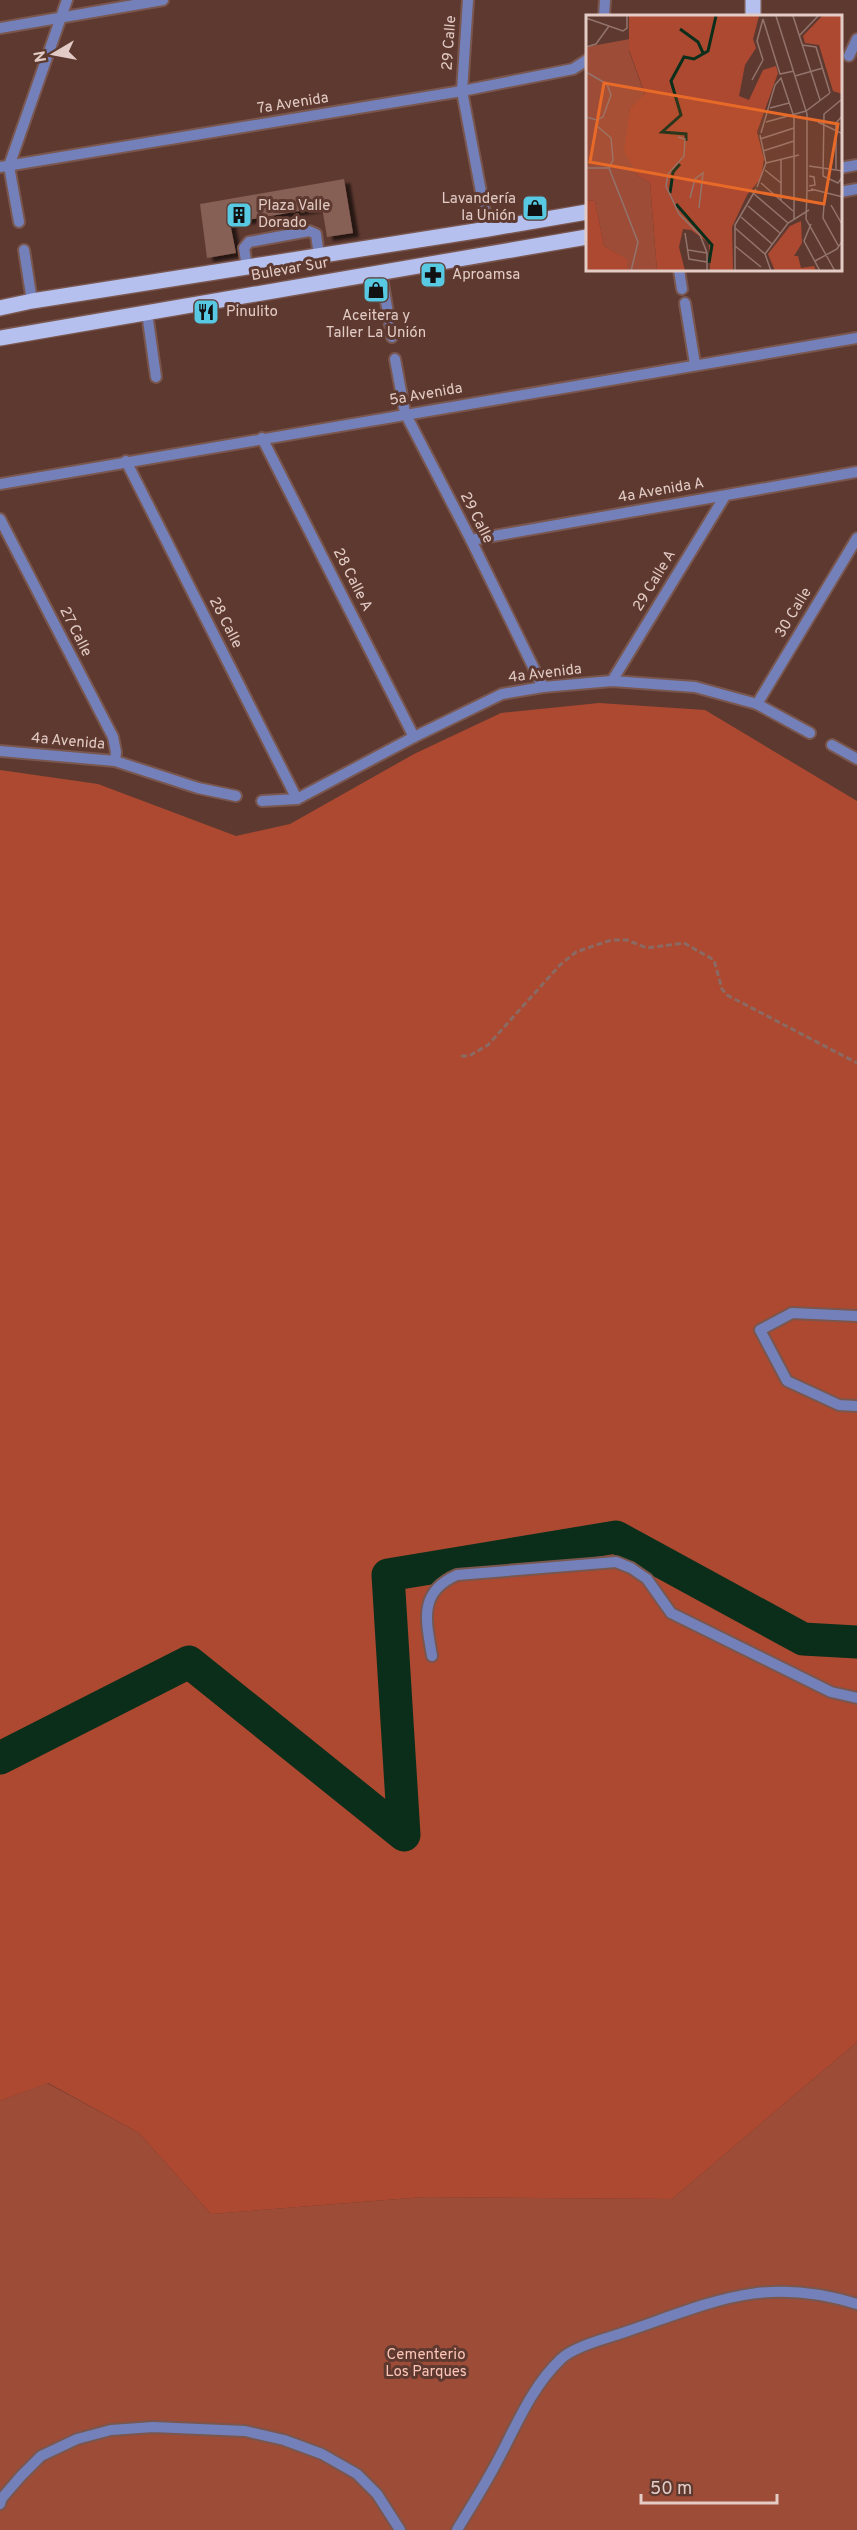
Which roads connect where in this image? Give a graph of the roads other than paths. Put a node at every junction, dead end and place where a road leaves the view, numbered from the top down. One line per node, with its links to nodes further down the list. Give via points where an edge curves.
1 (67, 0): 6 (street)
2 (164, 0): 6 (street)
3 (468, 0): 11 (street, 29 Calle)
4 (605, 0): 5 (street)
5 (604, 15)
6 (60, 17): 7 (street); 13 (street)
7 (0, 28)
8 (857, 39): 9 (street)
9 (849, 56)
10 (586, 61): 11 (street, 7a Avenida, via 573,69)
11 (462, 91): 13 (street, 7a Avenida); 19 (street, 29 Calle)
12 (857, 165): 14 (street)
13 (5, 166): 18 (street)
14 (842, 168)
15 (857, 189): 16 (street)
16 (842, 192)
17 (586, 212): 19 (main road, Bulevar Sur)
18 (19, 222)
19 (488, 229): 22 (main road, Bulevar Sur)
20 (586, 237): 24 (main road, Bulevar Sur)
21 (24, 250): 27 (street)
22 (319, 256): 23 (main road, Bulevar Sur); 23 (street, via 316,234 309,231 249,242 244,248)
23 (247, 267): 27 (main road, Bulevar Sur)
24 (381, 272): 30 (main road, Bulevar Sur); 31 (street)
25 (679, 272): 26 (street)
26 (682, 289)
27 (32, 301): 29 (main road, Bulevar Sur)
28 (685, 303): 35 (street)
29 (0, 308)
30 (147, 313): 32 (main road, Bulevar Sur); 36 (street)
31 (392, 337)
32 (0, 338)
33 (857, 338): 35 (street, 5a Avenida)
34 (395, 359): 37 (street, 29 Calle)
35 (696, 364): 37 (street, 5a Avenida)
36 (156, 377)
37 (405, 413): 38 (street, 5a Avenida); 45 (street, 29 Calle)
38 (262, 438): 39 (street, 5a Avenida); 50 (street, 28 Calle A)
39 (126, 461): 41 (street, 5a Avenida); 56 (street, 28 Calle)
40 (857, 472): 42 (street, 4a Avenida A)
41 (0, 484)
42 (725, 496): 45 (street, 4a Avenida A); 46 (street, 29 Calle A)
43 (0, 519): 54 (street, 27 Calle, via 113,737)
44 (857, 538): 48 (street, 30 Calle)
45 (471, 540): 47 (street, 29 Calle)
46 (612, 681): 47 (street, 4a Avenida); 48 (street, 4a Avenida, via 695,687)
47 (543, 687): 50 (street, 4a Avenida, via 502,694)
48 (757, 704): 49 (street, 4a Avenida)
49 (810, 733)
50 (414, 737): 56 (street, 4a Avenida)
51 (832, 745): 53 (street)
52 (0, 751): 54 (street, 4a Avenida)
53 (857, 759)
54 (115, 761): 55 (street, 4a Avenida)
55 (236, 796)
56 (297, 799): 57 (street, 4a Avenida)
57 (262, 801)
58 (857, 1317): 59 (street, via 792,1314 759,1330 787,1381 839,1405)
59 (857, 1406)
60 (432, 1656): 61 (street, via 425,1618 430,1598 442,1582 457,1575 616,1562 647,1579 671,1613 831,1692)
61 (857, 1698)
62 (857, 2304): 66 (street, via 791,2291 744,2294 563,2357 522,2414)
63 (0, 2504): 64 (street, via 41,2456 77,2439 111,2430 153,2427 245,2431 322,2454 357,2474 377,2494)
64 (398, 2527): 65 (street)
65 (410, 2530)
66 (457, 2530)

